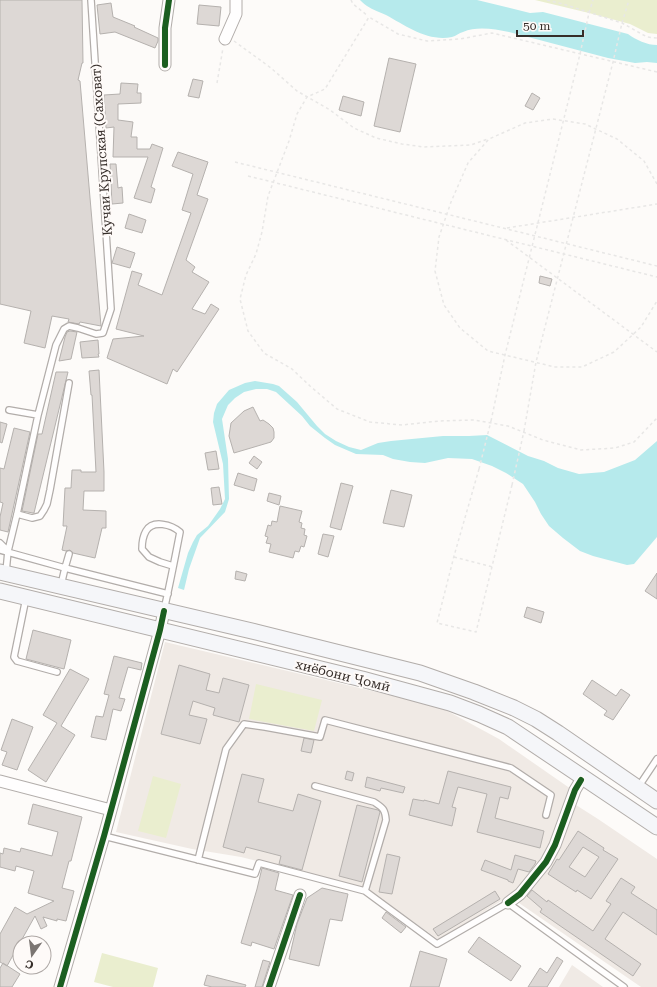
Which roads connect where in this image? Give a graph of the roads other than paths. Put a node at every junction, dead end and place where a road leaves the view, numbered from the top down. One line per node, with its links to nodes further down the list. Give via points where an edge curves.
1 (91, 0): 8 (lane, Кучаи Крупская (Саховат), via 111,309 103,333 96,334 69,326 64,329 56,345)
2 (169, 0): 5 (street, via 165,28)
3 (236, 0): 4 (street, via 236,14)
4 (224, 39)
5 (165, 65)
6 (69, 383): 9 (lane, via 50,490 44,510 40,516 32,518)
7 (9, 410): 8 (lane)
8 (38, 415): 9 (lane)
9 (17, 514): 12 (lane)
10 (0, 542): 12 (lane)
11 (0, 550): 12 (lane)
12 (8, 552): 15 (lane); 16 (lane)
13 (69, 554): 15 (lane)
14 (173, 566): 14 (lane, via 180,532 166,525 150,526 145,531 142,549 149,557); 19 (lane)
15 (64, 568): 17 (lane); 19 (lane)
16 (3, 573): 17 (main road, хиёбони Ҷомӣ)
17 (61, 587): 21 (main road, хиёбони Ҷомӣ)
18 (0, 591): 20 (main road, хиёбони Ҷомӣ)
19 (168, 594): 21 (lane)
20 (26, 598): 22 (main road, хиёбони Ҷомӣ); 23 (lane, via 14,658)
21 (164, 611): 22 (street); 28 (main road, хиёбони Ҷомӣ, via 420,673 474,692 536,719)
22 (160, 630): 30 (street); 32 (main road, хиёбони Ҷомӣ, via 431,697 478,714 508,727)
23 (57, 672)
24 (657, 759): 28 (lane)
25 (581, 780): 37 (street, via 546,862 520,894)
26 (0, 781): 30 (street)
27 (315, 786): 35 (lane, via 374,802 385,812 386,820)
28 (638, 788): 29 (main road, хиёбони Ҷомӣ)
29 (657, 801)
30 (111, 810): 33 (street)
31 (546, 816): 34 (lane, via 552,795 512,768 324,720 320,737 244,724 226,749)
32 (657, 827)
33 (104, 836): 34 (lane); 38 (street)
34 (198, 860): 35 (lane, via 255,874 258,863)
35 (365, 891): 37 (lane, via 437,944)
36 (300, 895): 39 (street)
37 (508, 903): 40 (lane)
38 (62, 986)
39 (269, 987)
40 (624, 987)

